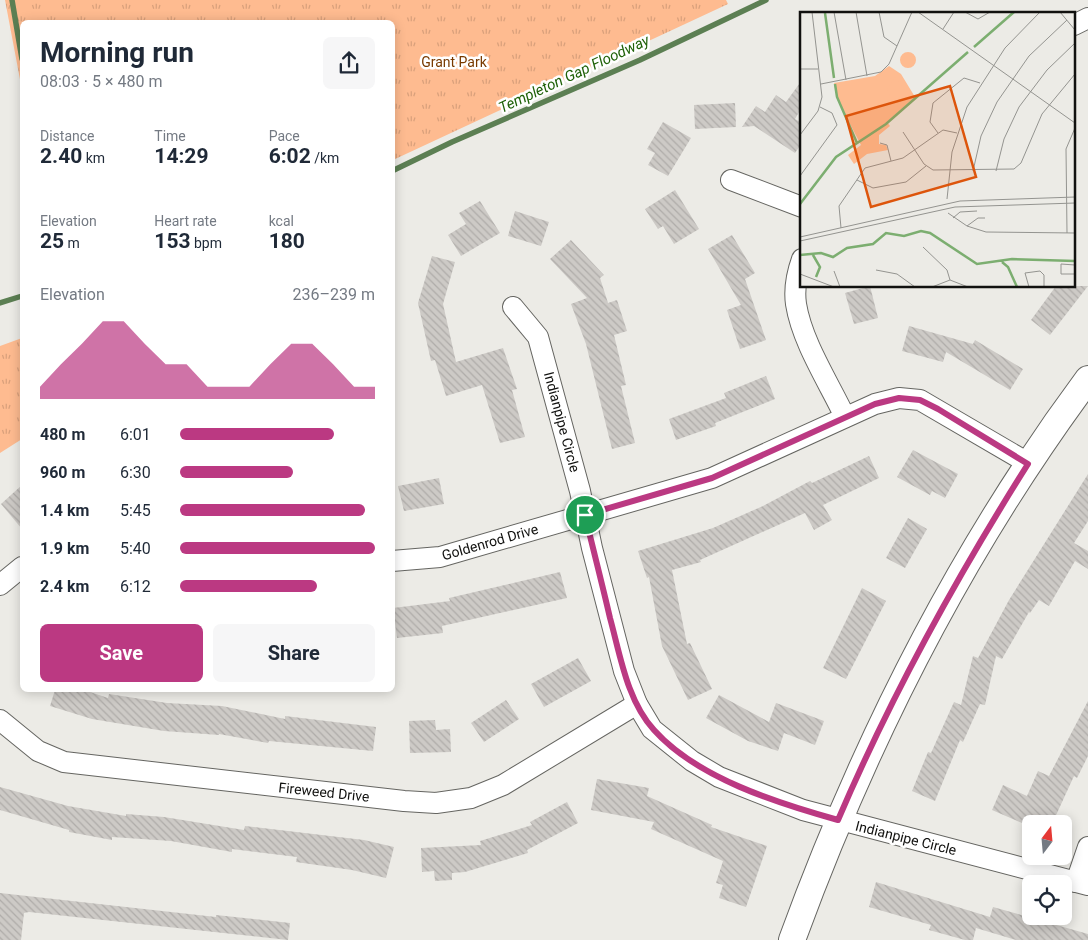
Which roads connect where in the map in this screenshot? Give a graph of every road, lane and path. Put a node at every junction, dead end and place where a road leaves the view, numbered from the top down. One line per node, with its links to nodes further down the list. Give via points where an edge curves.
1 (1088, 18): 2 (street)
2 (1076, 23)
3 (731, 180): 4 (street)
4 (800, 206)
5 (800, 268): 8 (street, via 796,304 800,321)
6 (513, 307): 10 (street, Indianpipe Circle, via 538,337)
7 (1088, 379): 9 (street)
8 (845, 417): 9 (street, Goldenrod Drive, via 899,398 920,400); 10 (street, Goldenrod Drive, via 712,478)
9 (1028, 464): 16 (street, via 923,640)
10 (585, 515): 11 (street, Goldenrod Drive, via 440,557); 14 (street, Indianpipe Circle, via 624,671)
11 (395, 561)
12 (20, 569): 13 (street)
13 (0, 585)
14 (638, 704): 15 (street, Fireweed Drive, via 503,785 471,798 436,803 64,762 38,751); 16 (street, Indianpipe Circle, via 652,729 692,762 719,777)
15 (0, 720)
16 (838, 820): 18 (street, Indianpipe Circle); 19 (street)
17 (1088, 847): 18 (street)
18 (1082, 883)
19 (792, 940)

